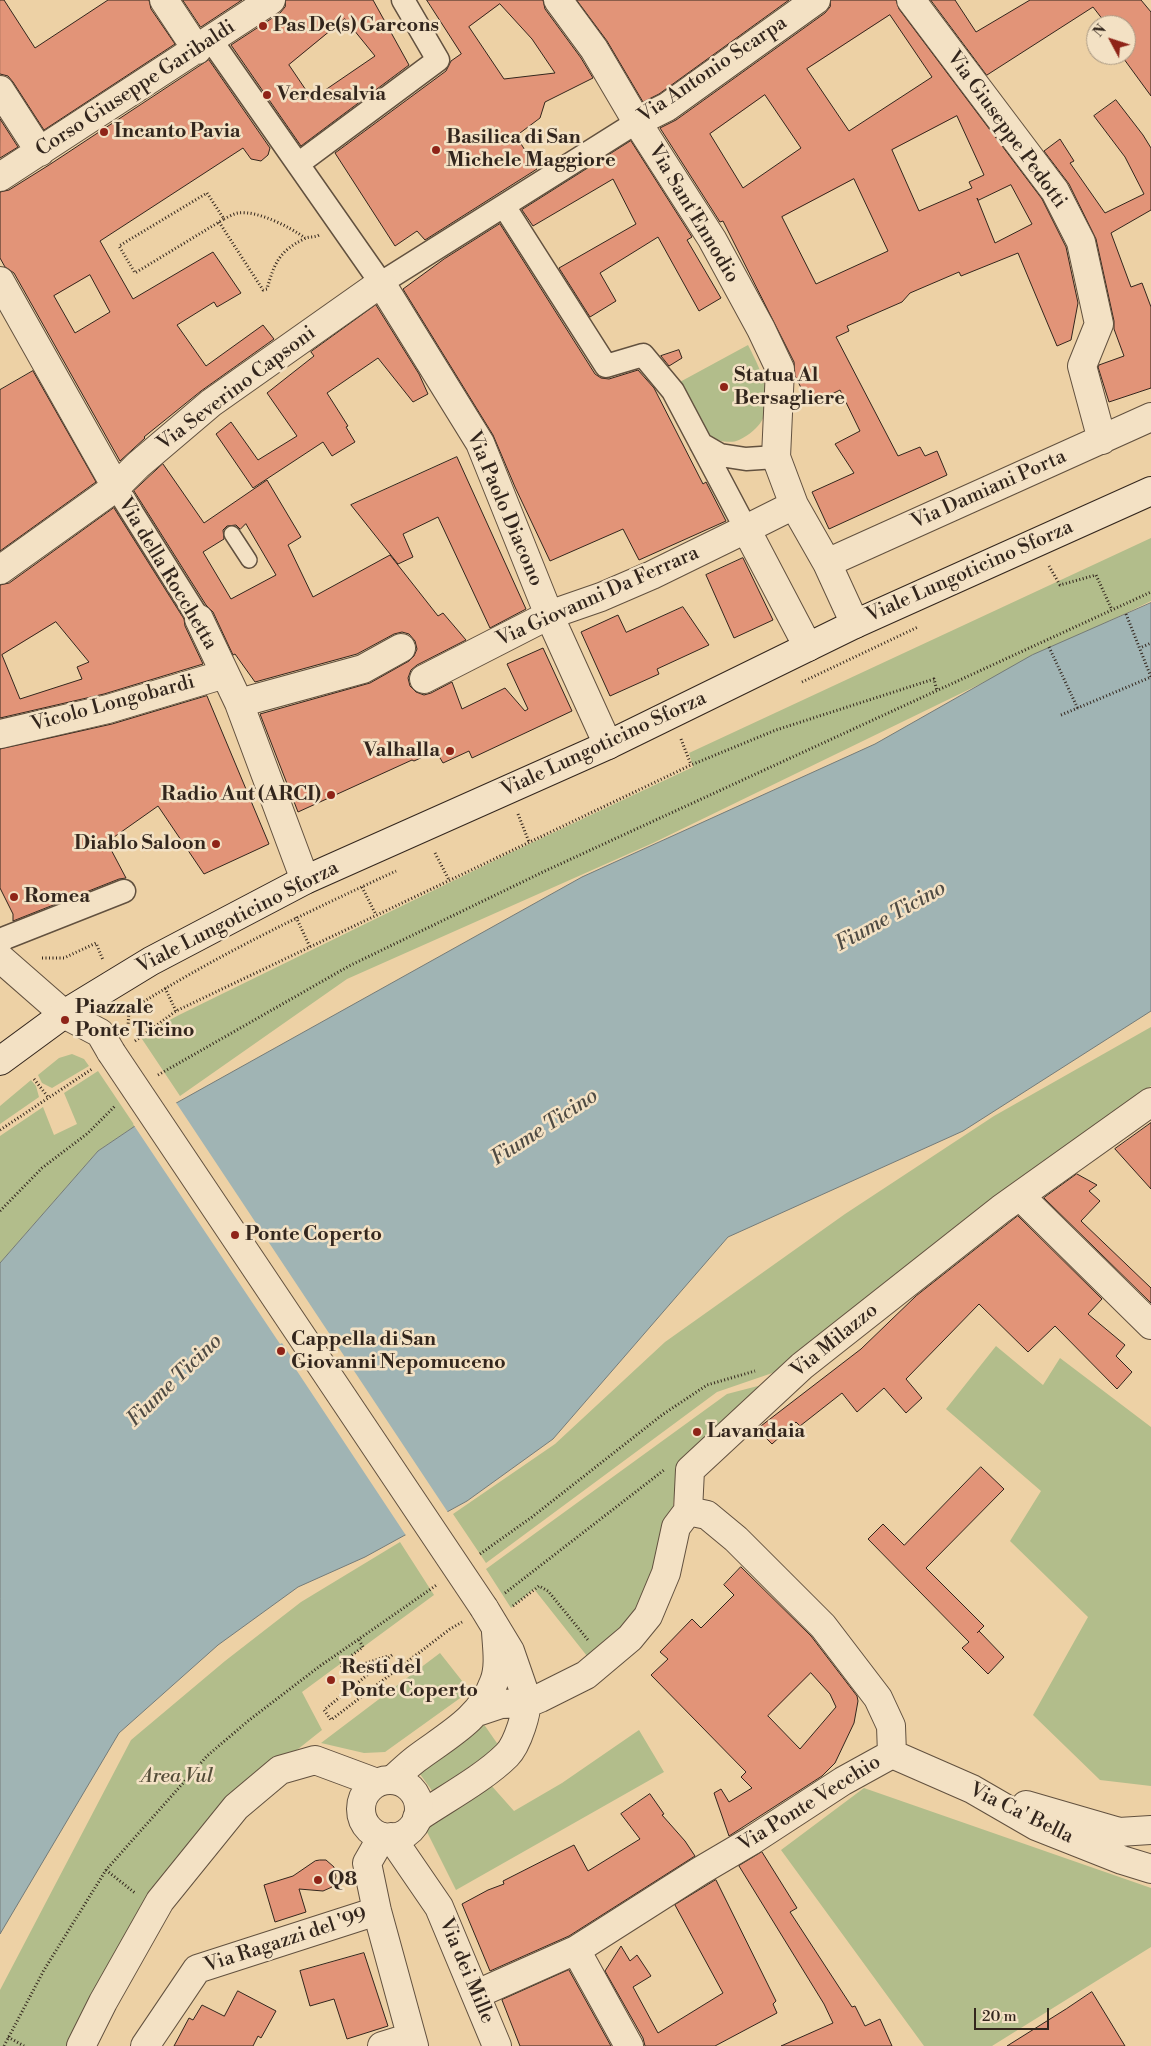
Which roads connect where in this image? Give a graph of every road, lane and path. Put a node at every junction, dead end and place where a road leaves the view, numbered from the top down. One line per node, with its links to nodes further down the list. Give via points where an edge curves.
1 (164, 0): 7 (street)
2 (271, 0): 7 (street, Corso Giuseppe Garibaldi)
3 (403, 0): 11 (street, via 438,60)
4 (558, 0): 9 (street, Via Sant'Ennodio, via 594,49)
5 (816, 0): 9 (street, Via Antonio Scarpa, via 667,107)
6 (911, 0): 21 (street, Via Giuseppe Pedotti, via 1055,191 1081,242 1099,324 1082,366)
7 (204, 45): 10 (street, Corso Giuseppe Garibaldi); 11 (street)
8 (0, 90): 10 (street)
9 (637, 122): 13 (street, Via Antonio Scarpa); 23 (street, Via Sant'Ennodio, via 712,239 780,369)
10 (40, 152): 12 (street, Corso Giuseppe Garibaldi)
11 (298, 164): 16 (street)
12 (0, 177)
13 (504, 206): 19 (street, Via Antonio Scarpa); 22 (street, via 606,366 643,355 674,391)
14 (224, 219): 15 (path); 15 (path, via 207,193 119,246 135,273); 17 (path, via 237,213 253,213 294,229)
15 (219, 222): 17 (path, via 264,290 268,289 274,264 282,254)
16 (338, 222): 17 (path, via 317,237); 19 (street)
17 (305, 238)
18 (0, 281): 24 (street, Via della Rocchetta)
19 (381, 283): 24 (street, Via Severino Capsoni, via 211,403); 38 (street, Via Paolo Diacono, via 480,443)
20 (1151, 417): 21 (street, Via Damiani Porta)
21 (1102, 440): 31 (street, Via Damiani Porta)
22 (701, 444): 23 (street, via 720,455 746,459); 27 (street)
23 (776, 457): 26 (street)
24 (116, 487): 33 (street, Via Severino Capsoni); 39 (street, Via della Rocchetta)
25 (1151, 491): 40 (street, Viale Lungoticino Sforza)
26 (794, 505): 27 (street, Via Giovanni Da Ferrara); 31 (street)
27 (746, 529): 38 (street, Via Giovanni Da Ferrara, via 652,575); 44 (street)
28 (232, 534): 29 (lane)
29 (249, 560)
30 (1057, 562): 32 (path)
31 (827, 564): 40 (street)
32 (1049, 565): 34 (path); 36 (path, via 1060,585 1096,575)
33 (0, 570)
34 (1040, 570)
35 (1151, 592): 36 (path)
36 (1112, 610): 51 (path)
37 (1126, 614): 48 (path)
38 (549, 615): 49 (street, Via Giovanni Da Ferrara); 57 (street, Via Paolo Diacono)
39 (199, 618): 47 (street, Via della Rocchetta)
40 (855, 624): 44 (street, Viale Lungoticino Sforza)
41 (923, 625): 50 (path)
42 (1151, 643): 43 (path)
43 (1142, 646)
44 (808, 647): 57 (street, Viale Lungoticino Sforza)
45 (1049, 647): 53 (path)
46 (401, 648): 52 (street, via 362,668)
47 (225, 674): 52 (street, Via della Rocchetta); 55 (street, Vicolo Longobardi, via 108,709)
48 (1151, 677): 53 (path)
49 (424, 679)
50 (797, 684)
51 (937, 691): 58 (path, via 934,679 776,730); 82 (path, via 544,871 349,966)
52 (239, 704): 67 (street, Via della Rocchetta)
53 (1078, 709): 54 (path)
54 (1061, 715)
55 (0, 734)
56 (689, 735): 58 (path, via 680,740)
57 (608, 745): 67 (street, Viale Lungoticino Sforza)
58 (691, 764): 62 (path)
59 (527, 810): 60 (path)
60 (518, 814): 61 (path); 62 (path)
61 (509, 818)
62 (529, 842): 68 (path)
63 (444, 849): 64 (path)
64 (435, 853): 65 (path); 68 (path)
65 (427, 857)
66 (403, 868): 69 (path)
67 (305, 880): 79 (street, Viale Lungoticino Sforza, via 151,961)
68 (449, 880): 71 (path)
69 (362, 887): 71 (path); 72 (path)
70 (124, 891): 73 (street)
71 (376, 915): 74 (path)
72 (296, 917): 74 (path); 76 (path)
73 (0, 942)
74 (310, 947): 77 (path)
75 (0, 958): 79 (street)
76 (165, 988): 77 (path); 78 (path)
77 (176, 1010): 80 (path)
78 (129, 1012)
79 (64, 1014): 80 (street, via 100,1033); 81 (street, Viale Lungoticino Sforza)
80 (114, 1054): 84 (path); 98 (street, bridge)
81 (0, 1061)
82 (155, 1077)
83 (34, 1079): 84 (path)
84 (48, 1097): 87 (path)
85 (1151, 1102): 88 (street, Via Milazzo)
86 (119, 1103): 89 (path, via 88,1133 42,1168)
87 (0, 1130)
88 (1020, 1196): 90 (street); 93 (street, Via Milazzo, via 802,1366 690,1470)
89 (0, 1211)
90 (1151, 1325)
91 (707, 1385): 94 (path, via 662,1415)
92 (672, 1465): 96 (path)
93 (688, 1511): 101 (street, via 676,1527 666,1573 648,1616 630,1638 586,1674); 103 (street, Via Ponte Vecchio, via 707,1515 736,1539 823,1626 878,1698 891,1726)
94 (477, 1556)
95 (445, 1578): 99 (path)
96 (503, 1594)
97 (468, 1619): 99 (path, via 450,1629 331,1720 324,1710 392,1655 345,1670 340,1664 363,1647)
98 (496, 1626): 100 (street); 101 (street, via 510,1651)
99 (359, 1640): 109 (path, via 262,1710 207,1756)
100 (498, 1658): 101 (street, via 513,1692); 102 (street, via 495,1681)
101 (528, 1704): 102 (street, via 501,1704); 106 (street, via 521,1729 508,1754)
102 (476, 1712): 104 (street)
103 (892, 1754): 105 (street, Via Ca' Bella); 112 (street, Via Ponte Vecchio, via 843,1781)
104 (377, 1788): 106 (street, via 360,1811 367,1827); 106 (street, via 408,1786 414,1793 419,1809); 110 (street, via 315,1760 280,1770 236,1807)
105 (972, 1788): 107 (street, via 1119,1832); 108 (street, Via Ca' Bella, via 1036,1826)
106 (401, 1829): 111 (street, via 367,1863); 113 (street, Via dei Mille)
107 (1151, 1830)
108 (1151, 1869)
109 (106, 1870): 110 (path); 114 (path, via 44,1970)
110 (156, 1909): 118 (street, via 102,2002)
111 (376, 1911): 115 (street); 119 (street, Via Ragazzi del '99, via 197,1969)
112 (576, 1950): 113 (street, Via Ponte Vecchio); 122 (street)
113 (477, 1994): 121 (street, Via dei Mille)
114 (8, 2037): 116 (path); 117 (path)
115 (412, 2041): 120 (street)
116 (4, 2046)
117 (24, 2046)
118 (81, 2046)
119 (145, 2046)
120 (382, 2046)
121 (497, 2046)
122 (629, 2046)

